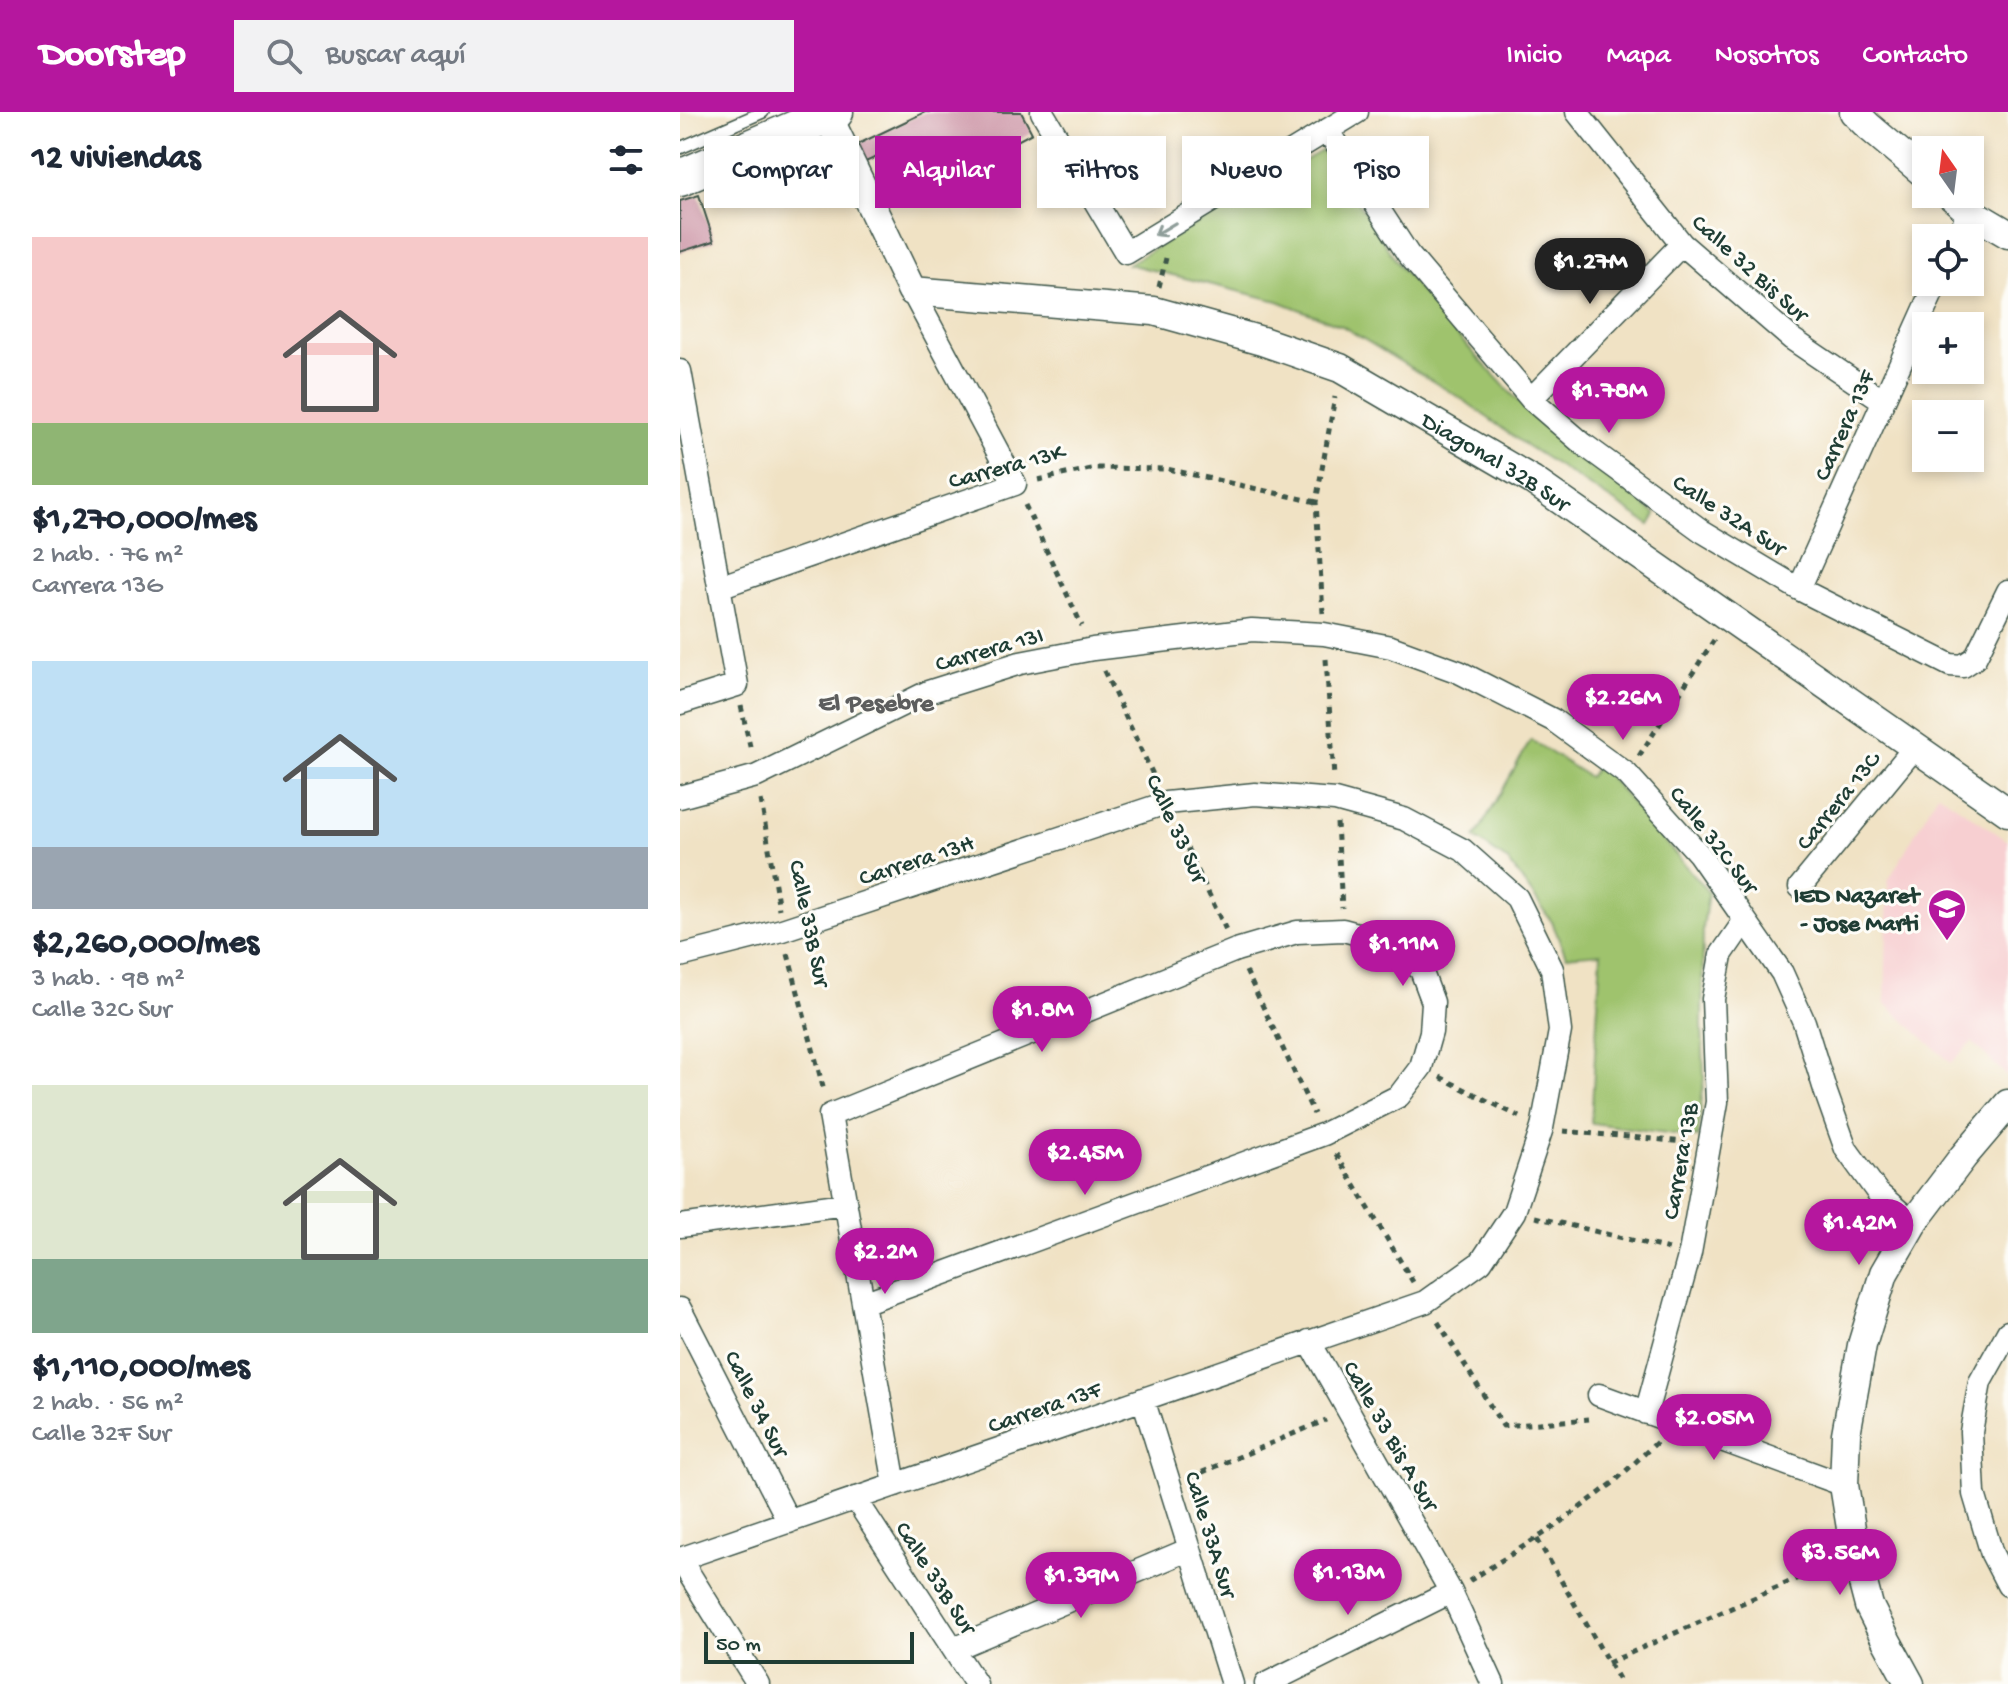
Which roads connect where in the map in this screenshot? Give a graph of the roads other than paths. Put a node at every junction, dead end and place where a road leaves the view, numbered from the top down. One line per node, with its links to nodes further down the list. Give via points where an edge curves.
1 (763, 112): 8 (lane)
2 (1042, 112): 7 (street, one-way to 2, via 1126,253)
3 (1357, 112): 7 (street)
4 (1577, 112): 13 (street, Calle 32 Bis Sur)
5 (1854, 112): 9 (street)
6 (829, 113): 10 (main road); 14 (street)
7 (1327, 130): 17 (street, Calle 32A Sur, via 1408,254)
8 (680, 148)
9 (1912, 163)
10 (680, 178)
11 (1967, 208): 12 (street)
12 (2008, 234)
13 (1682, 244): 17 (street); 18 (street, Calle 32 Bis Sur, via 1792,339)
14 (912, 291): 19 (street, Carrera 13K, via 1015,484); 24 (street, Diagonal 32B Sur, via 1154,311 1340,368 1532,480)
15 (1930, 296): 18 (street, Carrera 13F)
16 (680, 371): 19 (street)
17 (1531, 399): 20 (street, Calle 32A Sur, via 1702,531)
18 (1882, 400): 20 (street, Carrera 13F)
19 (719, 587): 23 (street, via 737,685)
20 (1799, 589): 21 (street, Calle 32A Sur, via 1950,665 1963,666 1975,658)
21 (2008, 591)
22 (1093, 649): 25 (street, Carrera 13I, via 1020,663 928,692 757,776); 28 (street, Calle 32C Sur, via 1252,630 1324,634 1391,647 1459,672 1553,720 1627,774 1699,854)
23 (680, 703)
24 (1915, 747): 26 (street, Diagonal 32B Sur); 27 (street, Carrera 13C)
25 (680, 797)
26 (2008, 812)
27 (1800, 887)
28 (1745, 920): 33 (street, Calle 32C Sur, via 1782,973 1804,1022 1846,1149 1878,1193); 41 (street, Carrera 13B, via 1721,955 1713,999 1717,1102 1690,1253)
29 (680, 956): 32 (street, Carrera 13H, via 782,930 1166,803 1255,794 1335,800 1404,819 1463,850 1517,898 1552,969 1560,1031 1542,1128)
30 (2008, 1104): 33 (street)
31 (845, 1204): 34 (street); 35 (street); 35 (street, via 830,1115 1236,950 1297,932 1343,930 1391,943 1421,970 1433,1002 1421,1067 1399,1096 1324,1134)
32 (1514, 1212): 38 (street, Carrera 13F, via 1481,1262 1425,1302)
33 (1913, 1223): 43 (street, via 1884,1273 1862,1345 1846,1434)
34 (680, 1226)
35 (863, 1303): 42 (street)
36 (680, 1309): 45 (street, Calle 34 Sur)
37 (2008, 1332): 48 (street, via 1980,1382 1971,1432 1974,1494 1992,1554)
38 (1309, 1341): 40 (street, Carrera 13F); 49 (street, Calle 33 Bis A Sur)
39 (1599, 1395): 41 (street)
40 (1143, 1399): 42 (street, Carrera 13F); 46 (street, Calle 33A Sur)
41 (1646, 1413): 43 (street)
42 (895, 1485): 44 (street, Carrera 13F)
43 (1844, 1485): 56 (street, via 1869,1606)
44 (855, 1498): 45 (street, Carrera 13F); 50 (street, Calle 33B Sur)
45 (789, 1522): 47 (street, Carrera 13F)
46 (1190, 1549): 50 (street); 53 (street, Calle 33A Sur)
47 (680, 1559): 51 (street)
48 (2008, 1585)
49 (1451, 1592): 54 (street); 55 (street, Calle 33 Bis A Sur)
50 (954, 1649): 52 (street, Calle 33B Sur)
51 (758, 1684)
52 (976, 1684)
53 (1232, 1684)
54 (1266, 1684)
55 (1493, 1684)
56 (1910, 1684)

